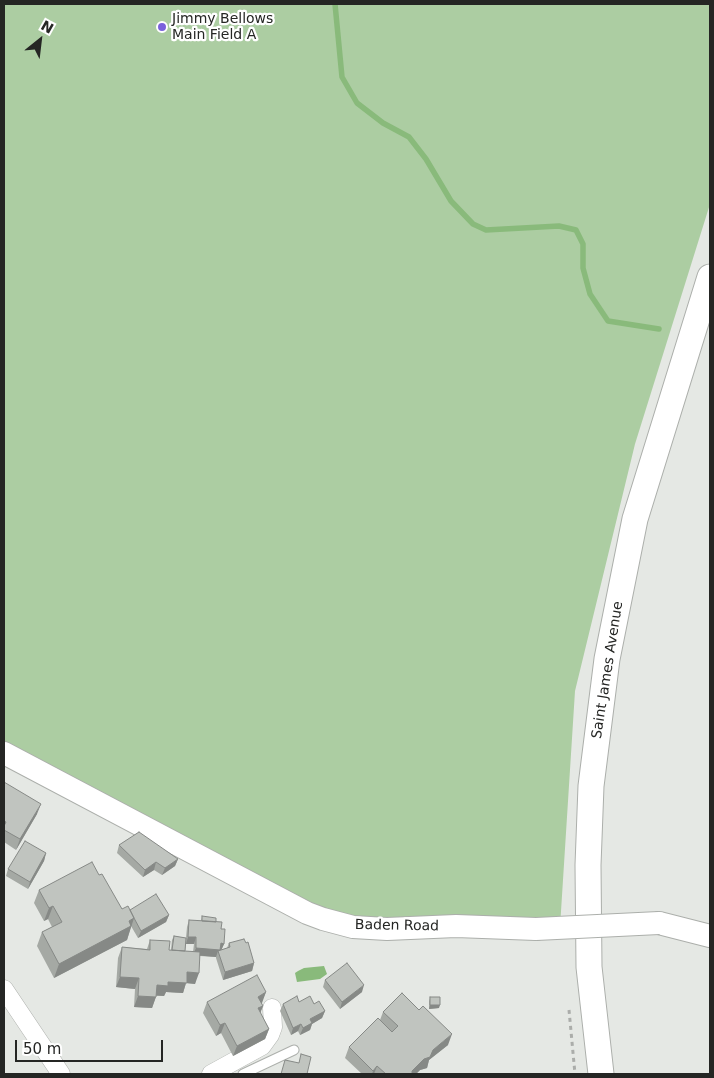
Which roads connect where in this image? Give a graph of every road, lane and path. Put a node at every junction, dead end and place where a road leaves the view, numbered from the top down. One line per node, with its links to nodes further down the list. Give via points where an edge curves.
1 (710, 277): 10 (main road, Saint James Avenue, via 635,520 607,658 591,786 588,865 589,967)
2 (4, 753): 3 (street, Baden Road, bridge, via 306,913 353,927 536,929 659,923)
3 (710, 936)
4 (4, 989): 7 (street)
5 (272, 1008): 8 (street, via 273,1027 262,1046)
6 (294, 1050): 9 (lane)
7 (61, 1074)
8 (211, 1074)
9 (243, 1074)
10 (601, 1074)

